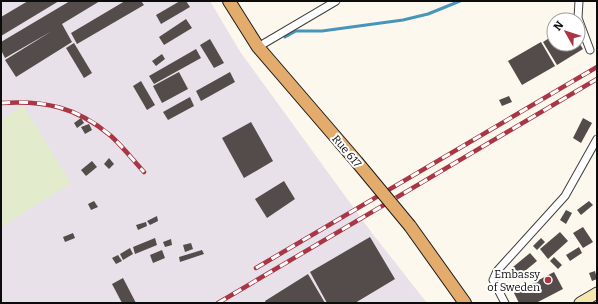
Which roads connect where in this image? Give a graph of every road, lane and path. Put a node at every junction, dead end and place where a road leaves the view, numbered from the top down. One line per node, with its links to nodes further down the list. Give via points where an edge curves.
1 (336, 1): 4 (street)
2 (579, 1): 6 (street, via 578,18)
3 (231, 2): 5 (highway, Rue 617)
4 (328, 3): 5 (street)
5 (258, 47): 9 (highway, Rue 617, bridge, via 410,226)
6 (590, 50)
7 (597, 139): 10 (street, via 565,196 497,271 493,280)
8 (597, 293): 11 (main road)
9 (465, 303)
10 (506, 303)
11 (580, 303)

